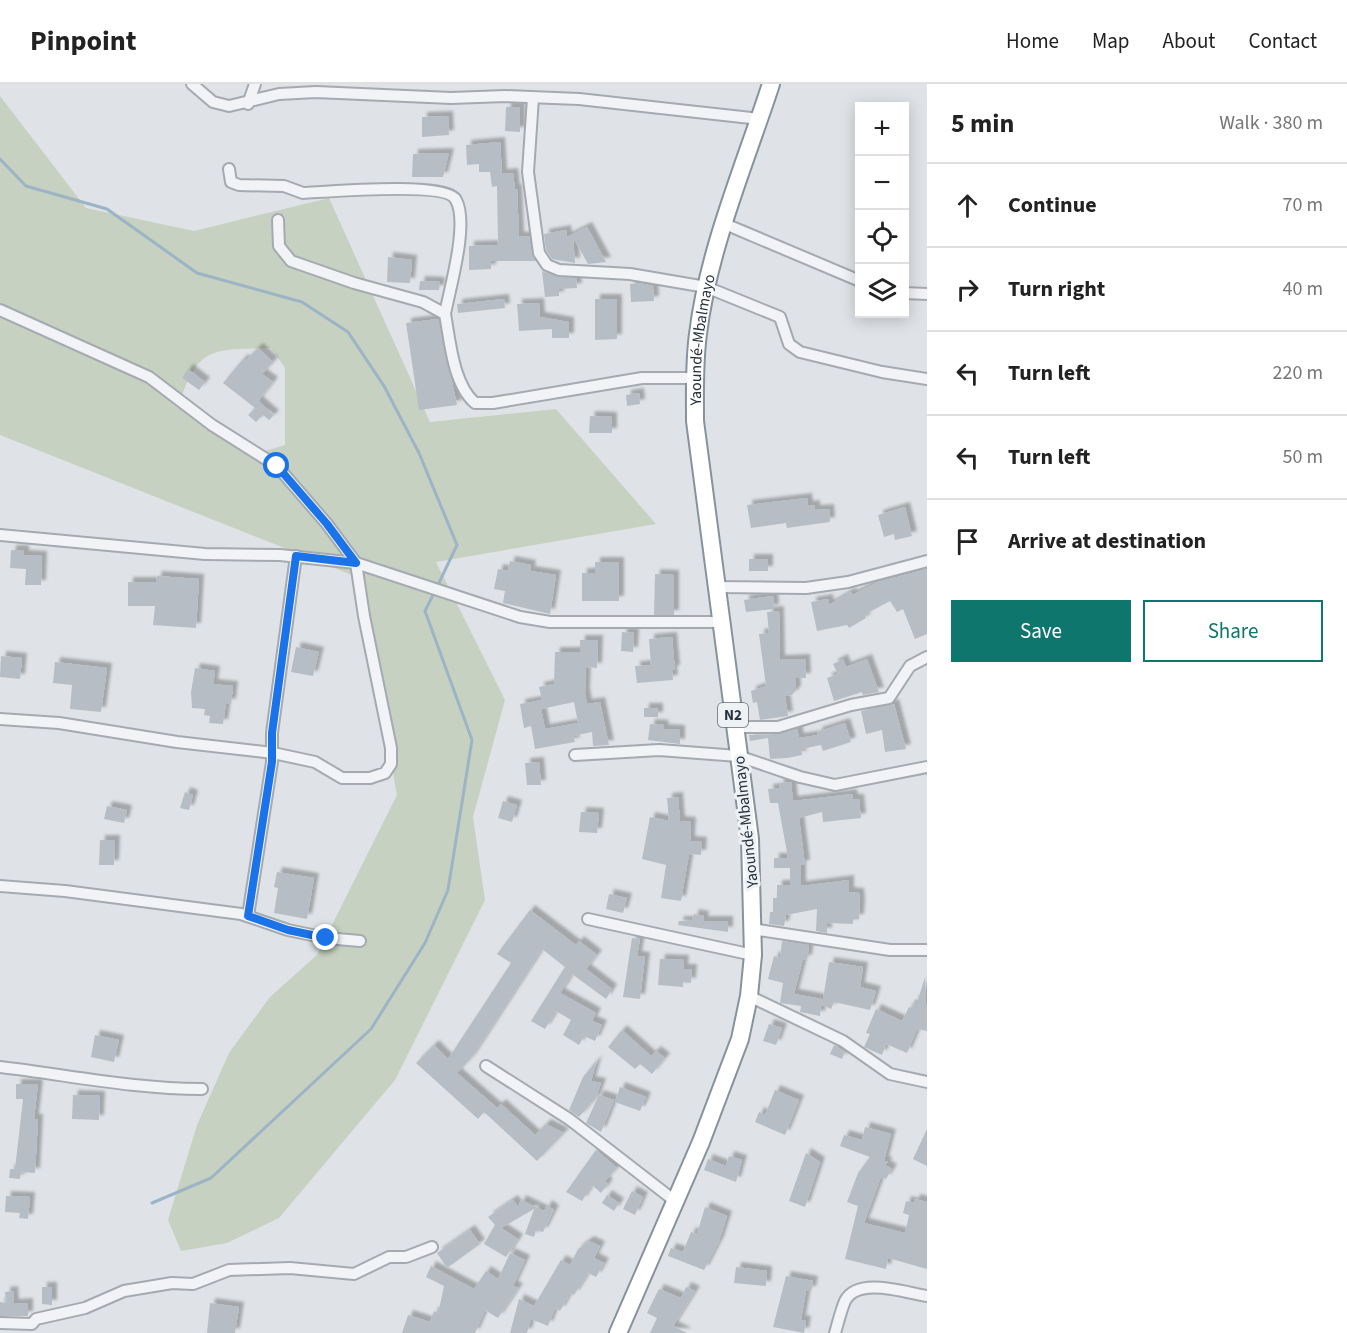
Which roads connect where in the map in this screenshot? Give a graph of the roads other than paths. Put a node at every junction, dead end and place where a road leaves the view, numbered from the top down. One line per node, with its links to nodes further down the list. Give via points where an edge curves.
1 (192, 84): 5 (street, via 213,102 229,106)
2 (255, 84): 5 (street)
3 (771, 84): 6 (highway, Yaoundé-Mbalmayo / N2)
4 (533, 98): 5 (street, via 316,92 279,94); 6 (street, via 579,99); 11 (street, via 528,172 539,253 547,265 559,270 630,274)
5 (248, 104)
6 (760, 119): 9 (highway, Yaoundé-Mbalmayo / N2)
7 (229, 169): 15 (street, via 231,182 238,185 284,186 303,193 430,189 452,194 457,201 460,230)
8 (278, 220): 15 (street, via 279,246 291,261 423,302)
9 (725, 224): 10 (street); 11 (highway, Yaoundé-Mbalmayo / N2)
10 (855, 279)
11 (706, 287): 16 (highway, Yaoundé-Mbalmayo / N2); 17 (street, via 780,317 789,344 800,352)
12 (909, 294): 13 (street)
13 (927, 294)
14 (0, 310): 21 (street, via 149,376 212,425 277,466)
15 (445, 314): 16 (street, via 466,395 475,403 642,378)
16 (695, 378): 22 (highway, Yaoundé-Mbalmayo / N2, via 695,421)
17 (927, 379)
18 (0, 535): 19 (street, via 205,554)
19 (296, 556): 21 (street); 27 (street, via 272,733)
20 (927, 561): 22 (street, via 848,582 806,588)
21 (356, 563): 23 (street, via 520,617 550,622); 27 (street, via 391,764 385,773 370,778 342,778 315,762)
22 (716, 587): 23 (highway, Yaoundé-Mbalmayo / N2)
23 (721, 622): 26 (highway, Yaoundé-Mbalmayo / N2)
24 (927, 657): 26 (street, via 910,666 889,698 778,727)
25 (0, 719): 27 (street, via 59,723)
26 (735, 727): 29 (highway, Yaoundé-Mbalmayo / N2)
27 (273, 753): 32 (street)
28 (575, 755): 29 (street, via 659,750)
29 (738, 756): 30 (street, via 835,785); 34 (highway, Yaoundé-Mbalmayo / N2, via 750,839)
30 (927, 766)
31 (0, 886): 32 (street)
32 (248, 916): 35 (street, via 288,930)
33 (588, 919): 37 (street)
34 (752, 929): 36 (street, via 890,951); 37 (highway, Yaoundé-Mbalmayo / N2)
35 (360, 941)
36 (927, 950)
37 (753, 955): 38 (highway, Yaoundé-Mbalmayo / N2)
38 (749, 996): 41 (street, via 843,1041 890,1074); 43 (highway, Yaoundé-Mbalmayo / N2, via 725,1083)
39 (0, 1066): 42 (street, via 138,1087)
40 (486, 1066): 43 (street, via 569,1119)
41 (927, 1082)
42 (202, 1089)
43 (675, 1201): 47 (highway, Yaoundé-Mbalmayo / N2)
44 (432, 1247): 46 (street, via 406,1257 389,1257 354,1274 290,1268 229,1270 193,1284 172,1283 124,1291 85,1308 36,1319 32,1324)
45 (927, 1296): 48 (street, via 869,1288 855,1290 846,1299)
46 (0, 1323)
47 (618, 1333)
48 (835, 1333)

